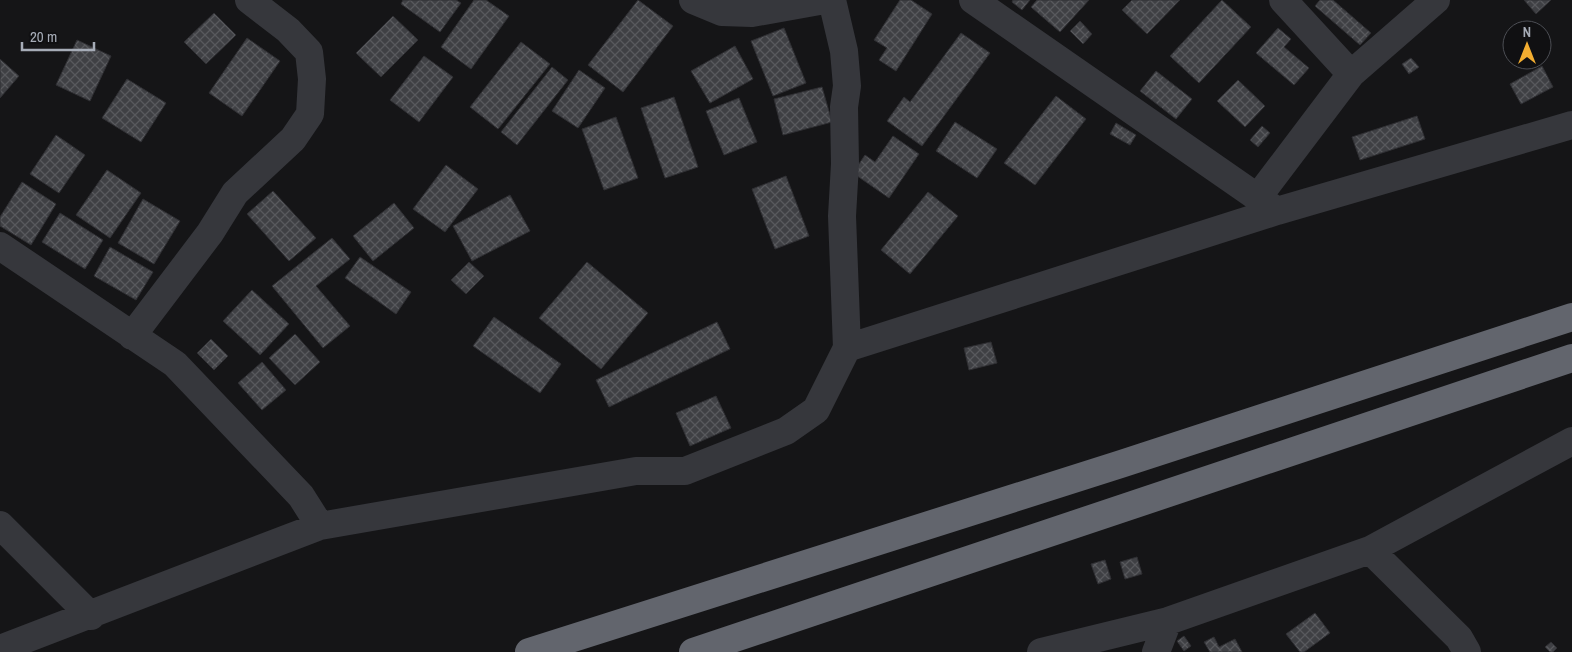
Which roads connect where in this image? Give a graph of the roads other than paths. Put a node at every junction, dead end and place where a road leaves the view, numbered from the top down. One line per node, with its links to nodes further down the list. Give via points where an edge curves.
1 (250, 0): 13 (street, via 288,30 309,52 312,78 310,114 293,139 235,193 210,233)
2 (693, 0): 3 (street, via 722,12 752,13)
3 (825, 0)
4 (832, 0): 14 (street, via 844,51 847,86 842,216)
5 (973, 0): 10 (street)
6 (1283, 0): 8 (street)
7 (1436, 0): 8 (street)
8 (1351, 74): 10 (street)
9 (1572, 125): 10 (street)
10 (1267, 204): 14 (street)
11 (0, 246): 13 (street)
12 (1572, 317): 23 (highway)
13 (132, 336): 18 (street, via 175,364 300,496)
14 (846, 348): 18 (street, via 816,410 786,432 685,471 636,470)
15 (1572, 358): 24 (highway)
16 (1572, 441): 19 (street)
17 (0, 524): 20 (street)
18 (320, 526): 20 (street)
19 (1370, 550): 21 (street); 27 (street, via 1459,638)
20 (91, 616): 22 (street)
21 (1168, 621): 25 (street); 26 (street)
22 (0, 649)
23 (528, 652)
24 (693, 652)
25 (1041, 652)
26 (1156, 652)
27 (1468, 652)

